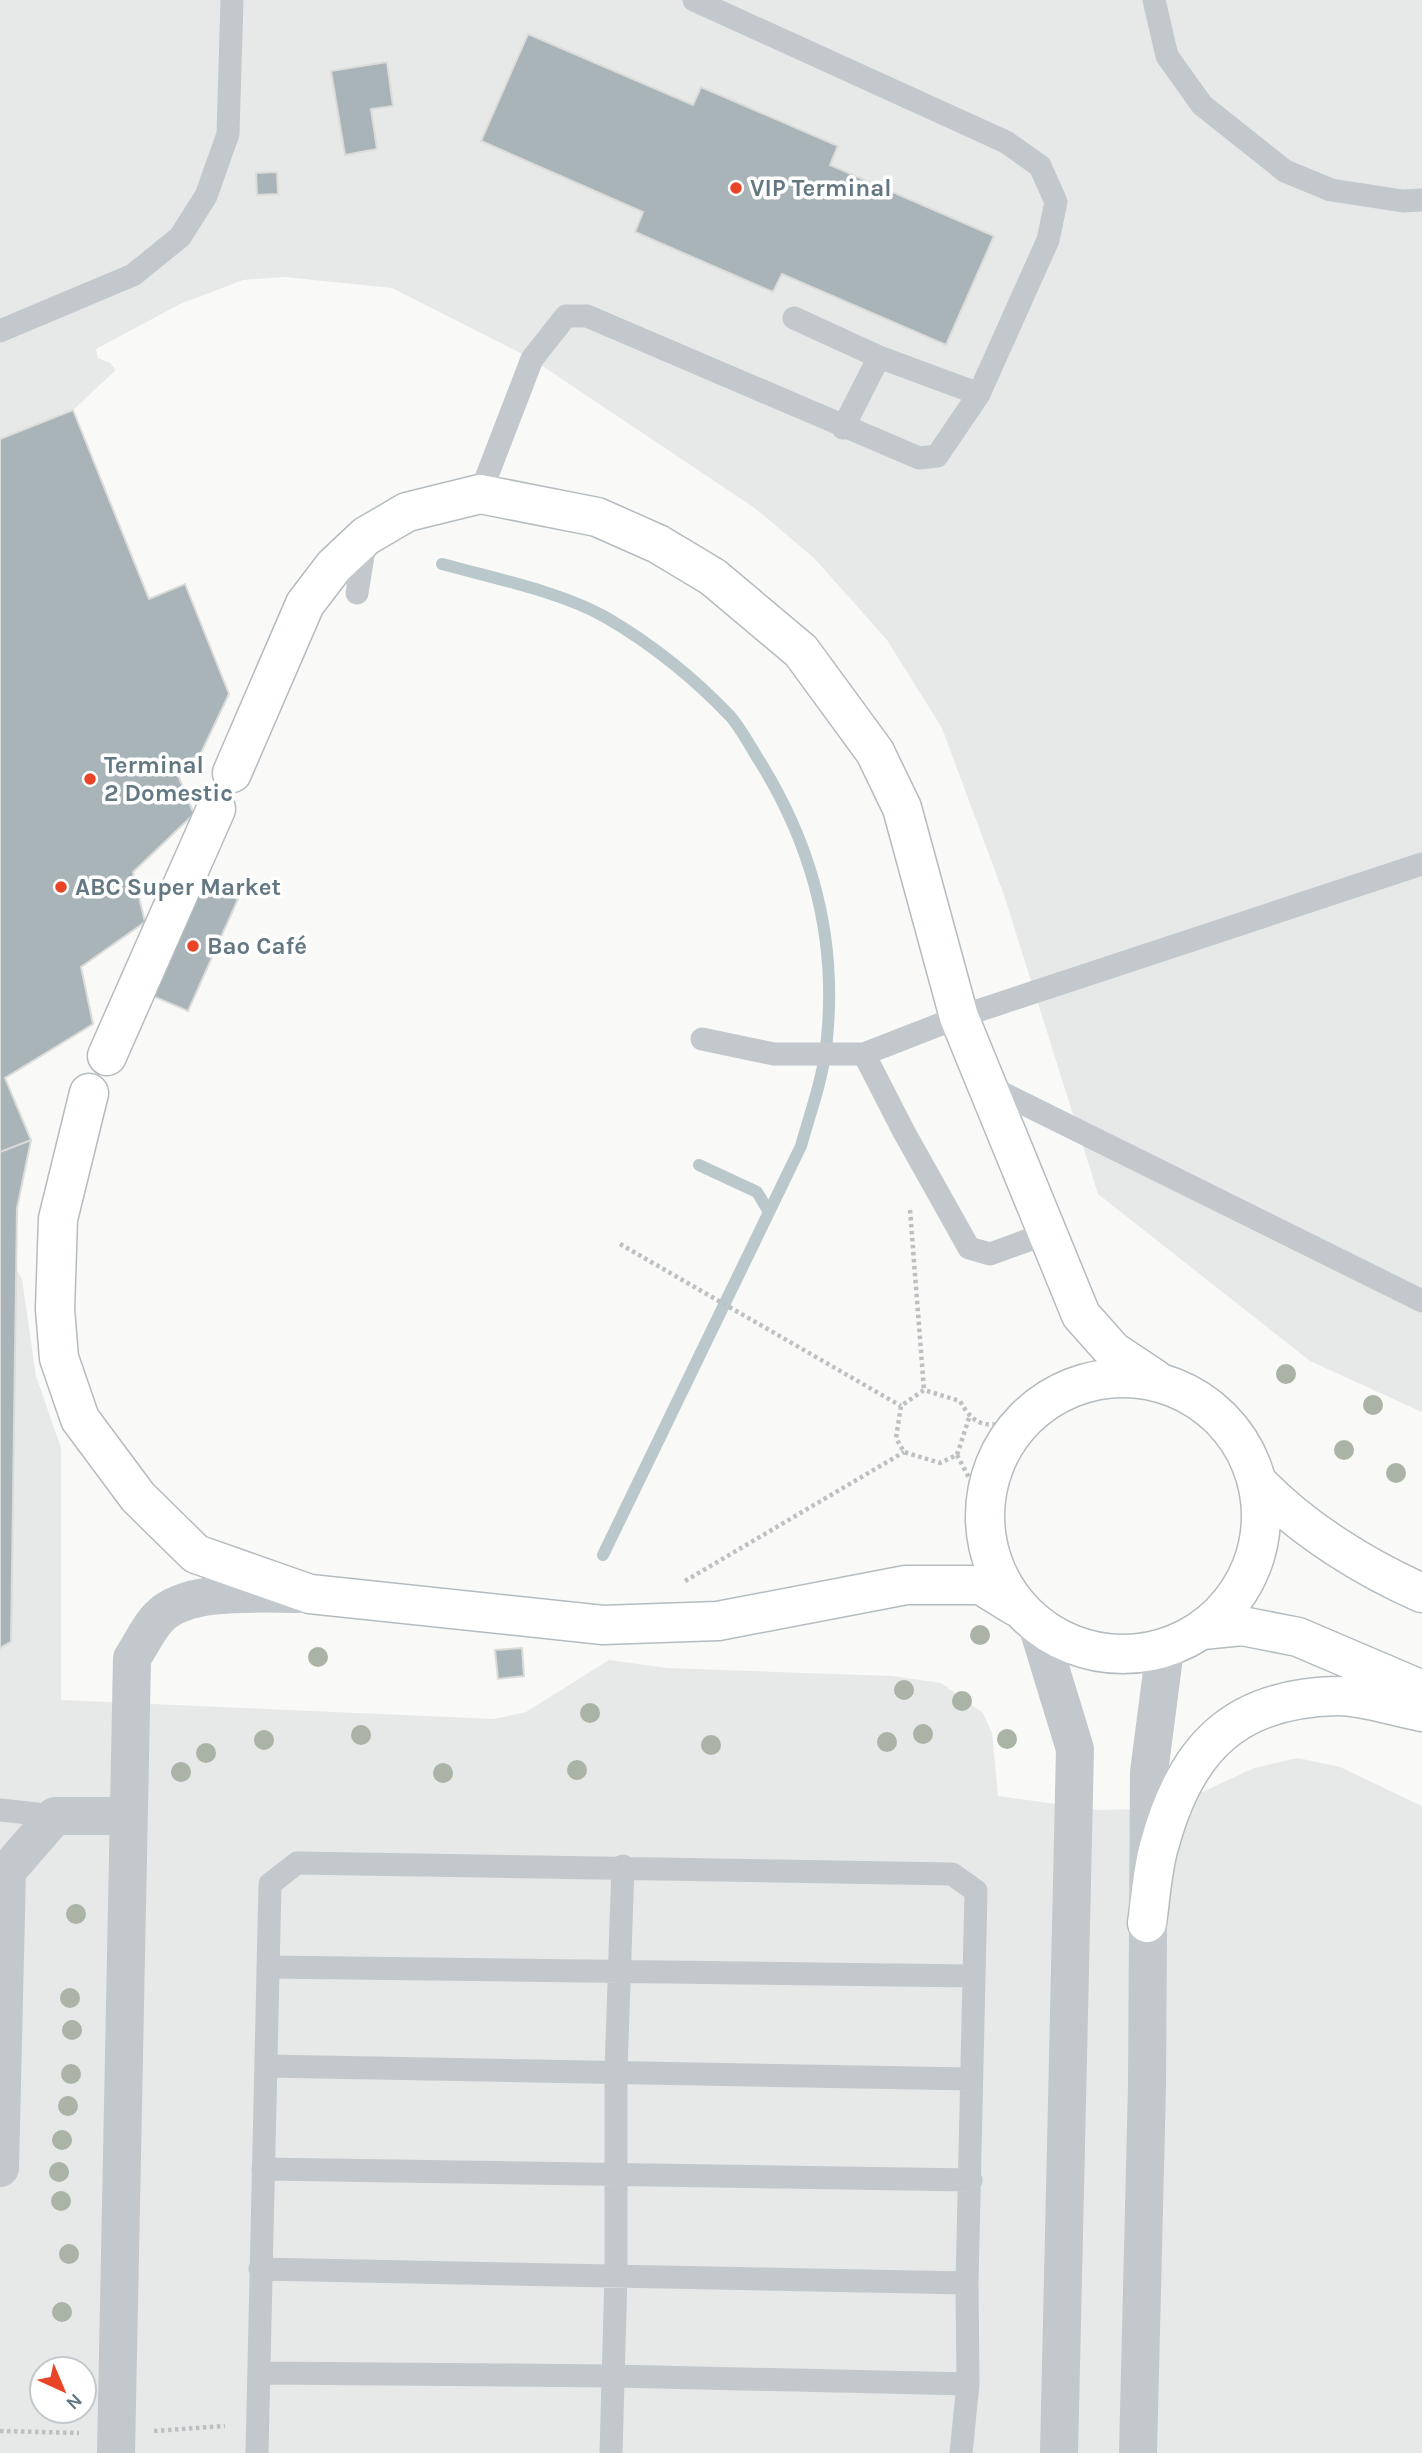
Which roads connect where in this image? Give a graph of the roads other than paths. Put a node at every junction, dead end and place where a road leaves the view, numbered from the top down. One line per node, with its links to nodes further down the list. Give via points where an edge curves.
1 (232, 0): 6 (lane, via 228,134 206,196 180,237 133,275)
2 (694, 0): 8 (lane, via 1006,142 1040,166 1056,202 1048,240)
3 (1154, 0): 4 (lane, via 1167,55 1202,104 1285,171 1331,190)
4 (1422, 200)
5 (794, 318): 7 (lane)
6 (0, 331)
7 (879, 357): 8 (lane); 9 (lane)
8 (979, 394): 9 (lane, via 937,456 919,458)
9 (844, 428): 10 (lane, via 587,316 566,316 532,359)
10 (480, 494): 11 (street, via 407,512); 16 (street, via 597,517 658,544 713,577 801,651 875,752 902,808)
11 (366, 536): 12 (lane); 13 (street, via 334,566 305,604)
12 (357, 593)
13 (232, 773)
14 (216, 809): 19 (street)
15 (1422, 864): 16 (lane)
16 (959, 1017): 18 (lane); 20 (street)
17 (702, 1039): 18 (lane, via 774,1054)
18 (853, 1054): 22 (lane, via 904,1132 969,1248 990,1254)
19 (107, 1056)
20 (986, 1085): 22 (street); 23 (lane)
21 (89, 1093): 27 (street, via 58,1219 55,1309 59,1358 80,1419 138,1497 196,1554)
22 (1048, 1233): 24 (street, via 1082,1315 1113,1351)
23 (1422, 1301)
24 (1155, 1379): 25 (street, via 1223,1417 1249,1453); 28 (street, via 1073,1385 1021,1420 996,1455 983,1504 995,1574)
25 (1260, 1485): 26 (street, via 1283,1508 1386,1577); 29 (street, via 1253,1566 1234,1600)
26 (1422, 1593)
27 (310, 1594): 28 (street, via 603,1625 718,1621 906,1585 981,1585); 35 (street, via 216,1596 184,1601 160,1616 132,1658)
28 (1027, 1617): 30 (street, via 1113,1656); 58 (street, via 1075,1748)
29 (1202, 1630): 30 (street); 31 (street, via 1242,1626 1298,1637)
30 (1166, 1649): 37 (street, via 1149,1772)
31 (1422, 1690)
32 (1422, 1712): 37 (street, via 1338,1696 1263,1707 1224,1730 1190,1766 1159,1843)
33 (0, 1810): 34 (lane)
34 (55, 1816): 35 (street); 44 (street, via 7,1871)
35 (128, 1816): 54 (street)
36 (623, 1866): 38 (lane, via 297,1863 270,1884); 39 (lane); 40 (lane, via 952,1874 976,1891)
37 (1147, 1923): 59 (street)
38 (268, 1967): 39 (lane); 41 (lane)
39 (621, 1970): 40 (lane); 42 (lane)
40 (973, 1976): 43 (lane)
41 (266, 2066): 42 (lane); 45 (lane)
42 (616, 2071): 43 (lane); 46 (lane)
43 (971, 2079): 47 (lane)
44 (0, 2168)
45 (263, 2169): 46 (lane); 48 (lane)
46 (617, 2174): 47 (lane); 49 (lane)
47 (971, 2180): 50 (lane)
48 (260, 2269): 49 (lane); 51 (lane)
49 (616, 2275): 50 (lane); 52 (lane)
50 (967, 2283): 53 (lane)
51 (258, 2374): 52 (lane); 55 (lane)
52 (614, 2376): 53 (lane); 56 (lane)
53 (968, 2384): 57 (lane)
54 (116, 2453)
55 (257, 2453)
56 (611, 2453)
57 (961, 2453)
58 (1059, 2453)
59 (1138, 2453)

